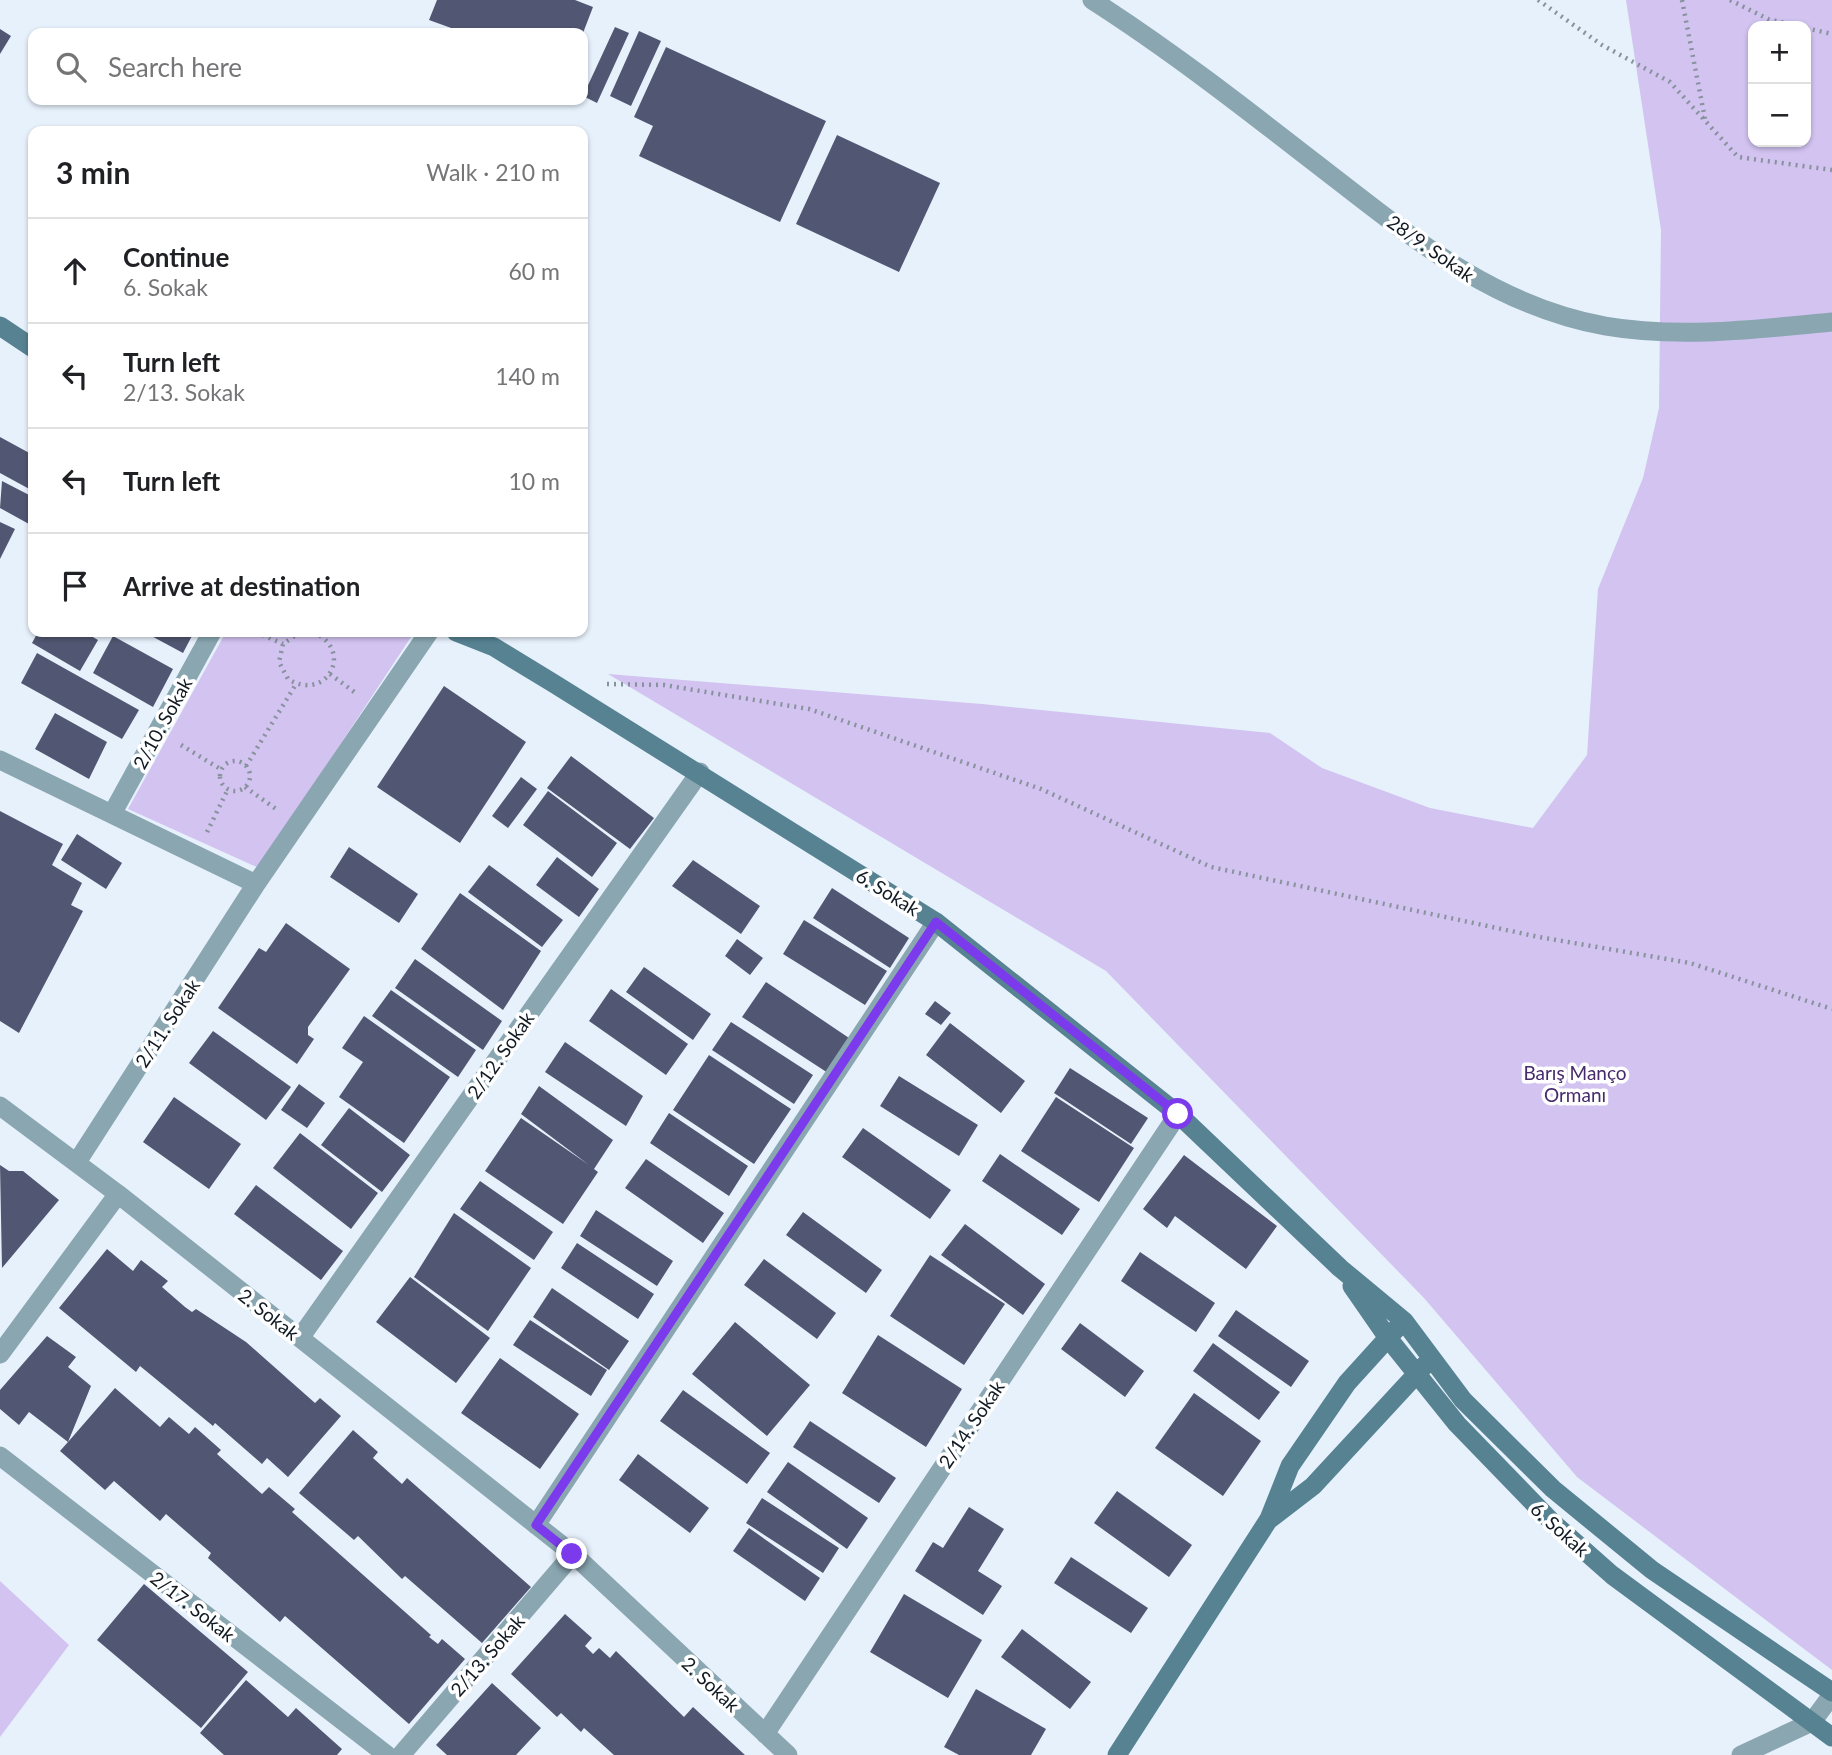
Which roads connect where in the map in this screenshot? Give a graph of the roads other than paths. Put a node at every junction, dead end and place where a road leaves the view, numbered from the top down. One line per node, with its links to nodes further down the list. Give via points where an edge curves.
1 (1092, 0): 2 (street, 28/9. Sokak, via 1202,76 1467,275 1535,308 1606,326 1690,333)
2 (1832, 322)
3 (0, 326): 4 (main road)
4 (28, 345)
5 (209, 637): 10 (street, 2/10. Sokak)
6 (426, 637): 11 (street, 2/11. Sokak)
7 (469, 637): 9 (main road, 6. Sokak, via 494,647)
8 (0, 760): 10 (street)
9 (699, 772): 12 (main road, 6. Sokak); 19 (street, 2/12. Sokak)
10 (112, 814): 11 (street)
11 (256, 884): 15 (street, 2/11. Sokak)
12 (936, 922): 14 (main road, 6. Sokak); 26 (street)
13 (0, 1106): 15 (street, 2. Sokak)
14 (1178, 1114): 17 (main road, 6. Sokak); 30 (street, 2/14. Sokak)
15 (78, 1162): 16 (street, 2. Sokak)
16 (118, 1194): 19 (street, 2. Sokak); 21 (street)
17 (1340, 1268): 18 (main road, 6. Sokak); 20 (main road, 6. Sokak)
18 (1404, 1321): 20 (main road); 22 (main road, 6. Sokak)
19 (300, 1338): 26 (street, 2. Sokak)
20 (1388, 1338): 23 (main road, 6. Sokak); 25 (main road, via 1348,1383 1290,1466)
21 (0, 1354)
22 (1432, 1358): 23 (main road); 28 (main road, 6. Sokak, via 1463,1400 1563,1497 1652,1570)
23 (1417, 1374): 25 (main road, via 1313,1486); 29 (main road, 6. Sokak, via 1501,1473 1612,1575)
24 (0, 1456): 33 (street, 2/17. Sokak)
25 (1269, 1519): 36 (main road)
26 (536, 1525): 27 (street, 2. Sokak)
27 (572, 1554): 30 (street, 2. Sokak); 34 (street, 2/13. Sokak)
28 (1832, 1694): 29 (street)
29 (1812, 1722): 31 (main road, 6. Sokak); 32 (street)
30 (765, 1734): 35 (street, 2. Sokak)
31 (1832, 1737)
32 (1749, 1754)
33 (387, 1755)
34 (401, 1755)
35 (788, 1755)
36 (1116, 1755)

